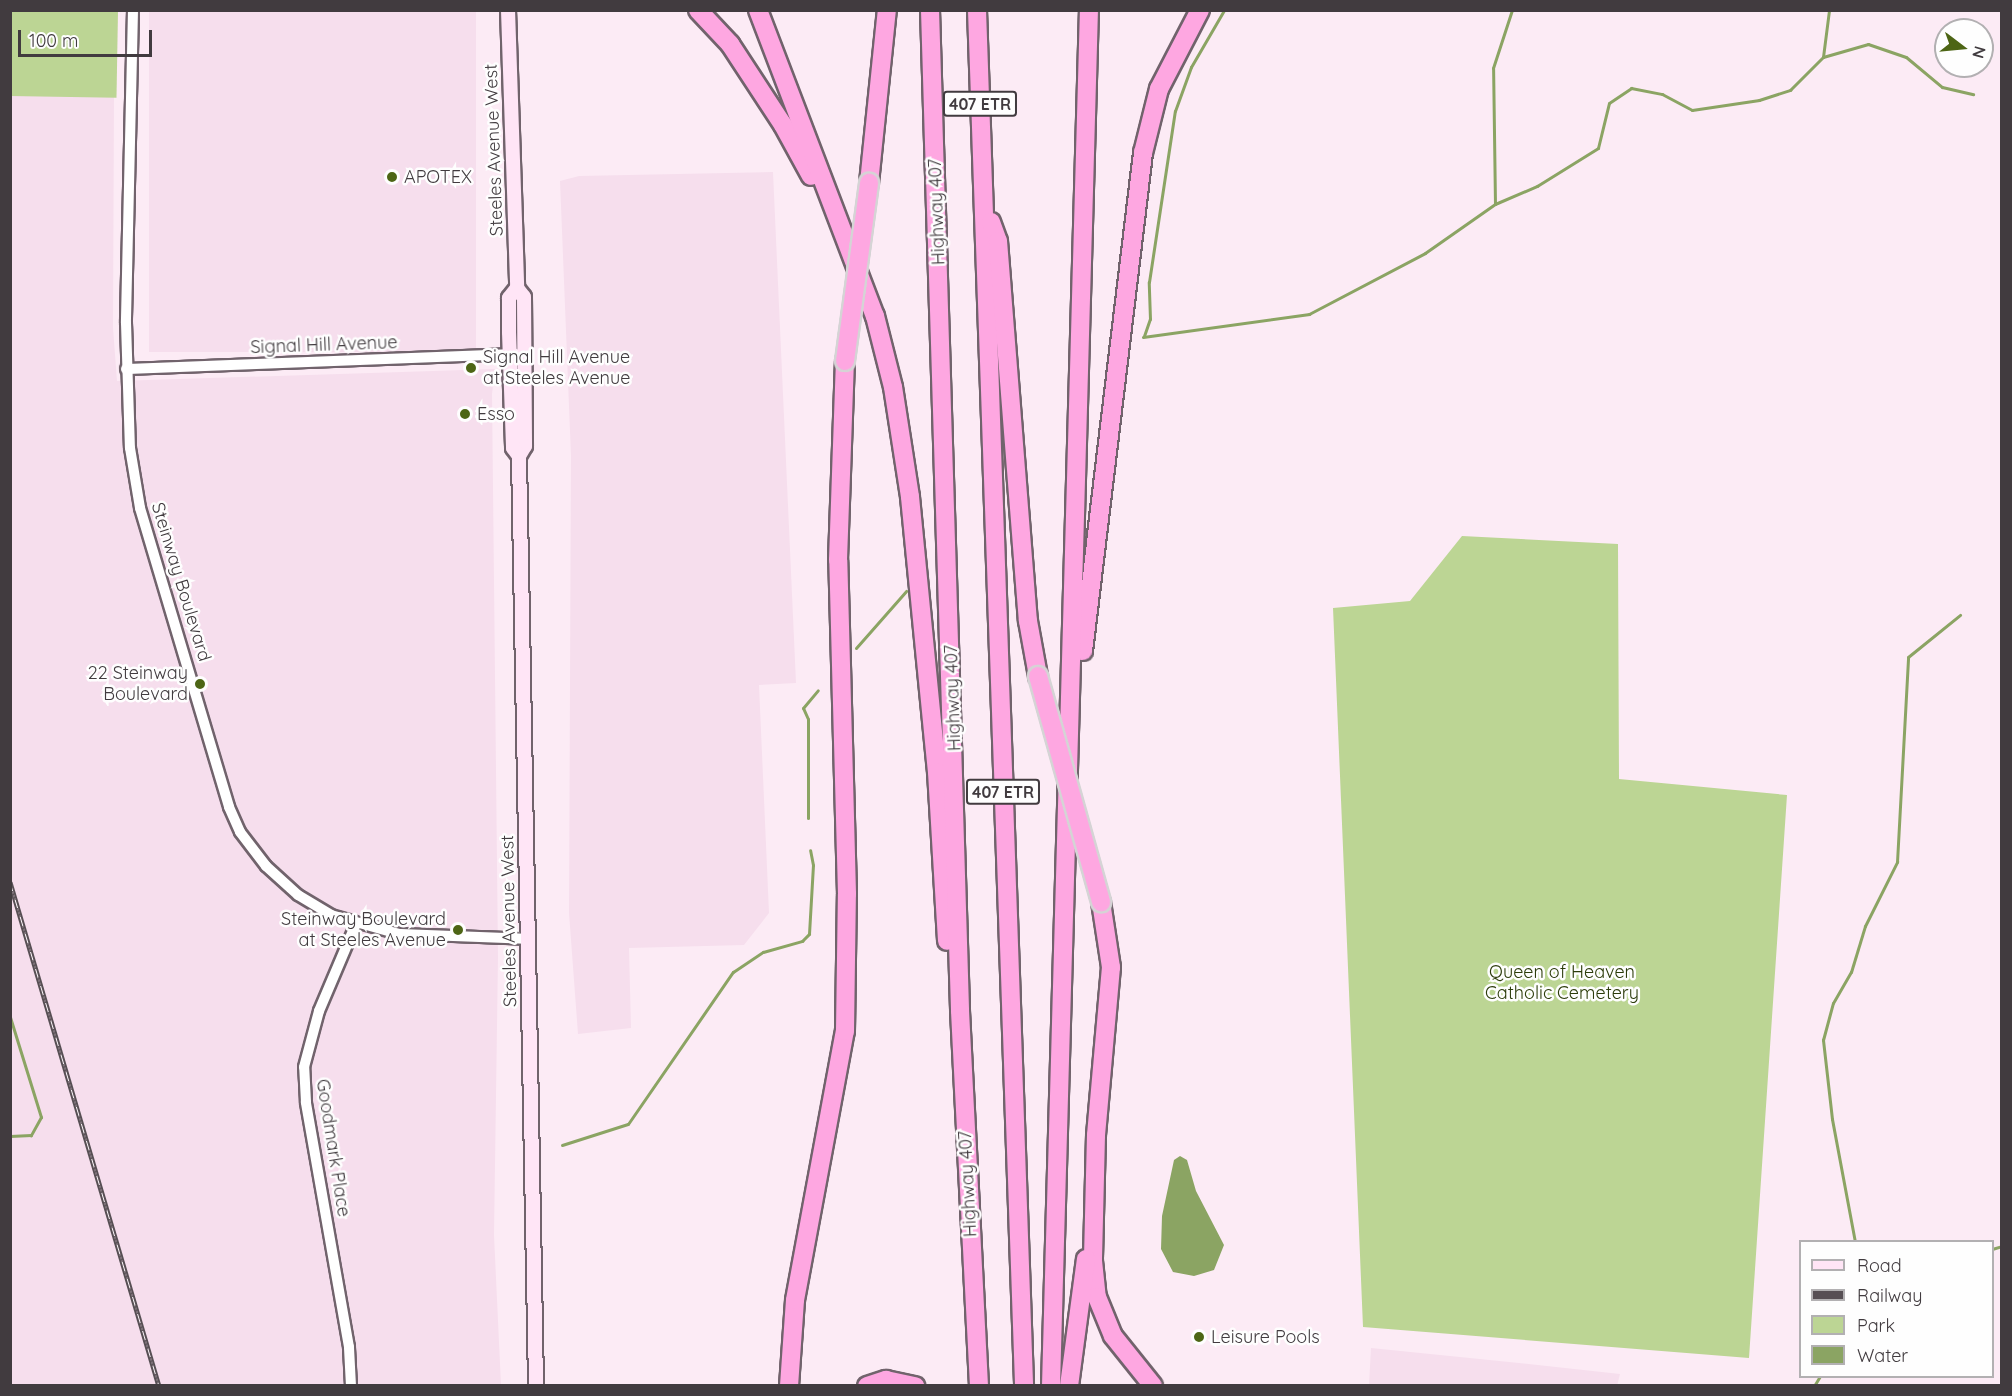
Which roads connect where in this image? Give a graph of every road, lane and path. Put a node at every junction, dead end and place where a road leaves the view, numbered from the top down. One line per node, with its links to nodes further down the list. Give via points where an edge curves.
1 (133, 10): 13 (street, Steinway Boulevard)
2 (508, 10): 12 (main road, Steeles Avenue West, via 517,288 509,298)
3 (698, 10): 11 (highway, via 730,44)
4 (758, 10): 11 (highway)
5 (887, 10): 21 (highway, bridge, via 845,361 837,560 847,894 845,1031 795,1300)
6 (930, 10): 17 (highway, Highway 407 / 407 ETR)
7 (977, 10): 10 (highway, 407 ETR)
8 (1089, 10): 14 (highway)
9 (1200, 10): 14 (highway, via 1159,89 1143,153 1081,666)
10 (984, 198): 18 (highway, bridge, via 998,241 1028,621 1038,676 1101,902 1111,967); 25 (highway, 407 ETR)
11 (837, 214): 17 (highway, via 875,316 893,387 910,496 936,760 949,969)
12 (517, 354): 13 (street, Signal Hill Avenue); 16 (main road, Steeles Avenue West, via 513,448 519,456)
13 (126, 369): 15 (street, Steinway Boulevard, via 129,448 140,508 240,832 280,880 331,915)
14 (1070, 714): 26 (highway)
15 (356, 924): 16 (street, Steinway Boulevard, via 419,936); 19 (street, Goodmark Place, via 319,1011 304,1067 306,1102 349,1347)
16 (527, 939): 20 (main road, Steeles Avenue West)
17 (960, 1011): 24 (highway, Highway 407 / 407 ETR)
18 (1093, 1213): 27 (highway); 28 (highway, via 1097,1297 1113,1336)
19 (351, 1386)
20 (536, 1386)
21 (789, 1386)
22 (867, 1386): 23 (highway, via 886,1380)
23 (915, 1386)
24 (979, 1386)
25 (1024, 1386)
26 (1051, 1386)
27 (1068, 1386)
28 (1153, 1386)

